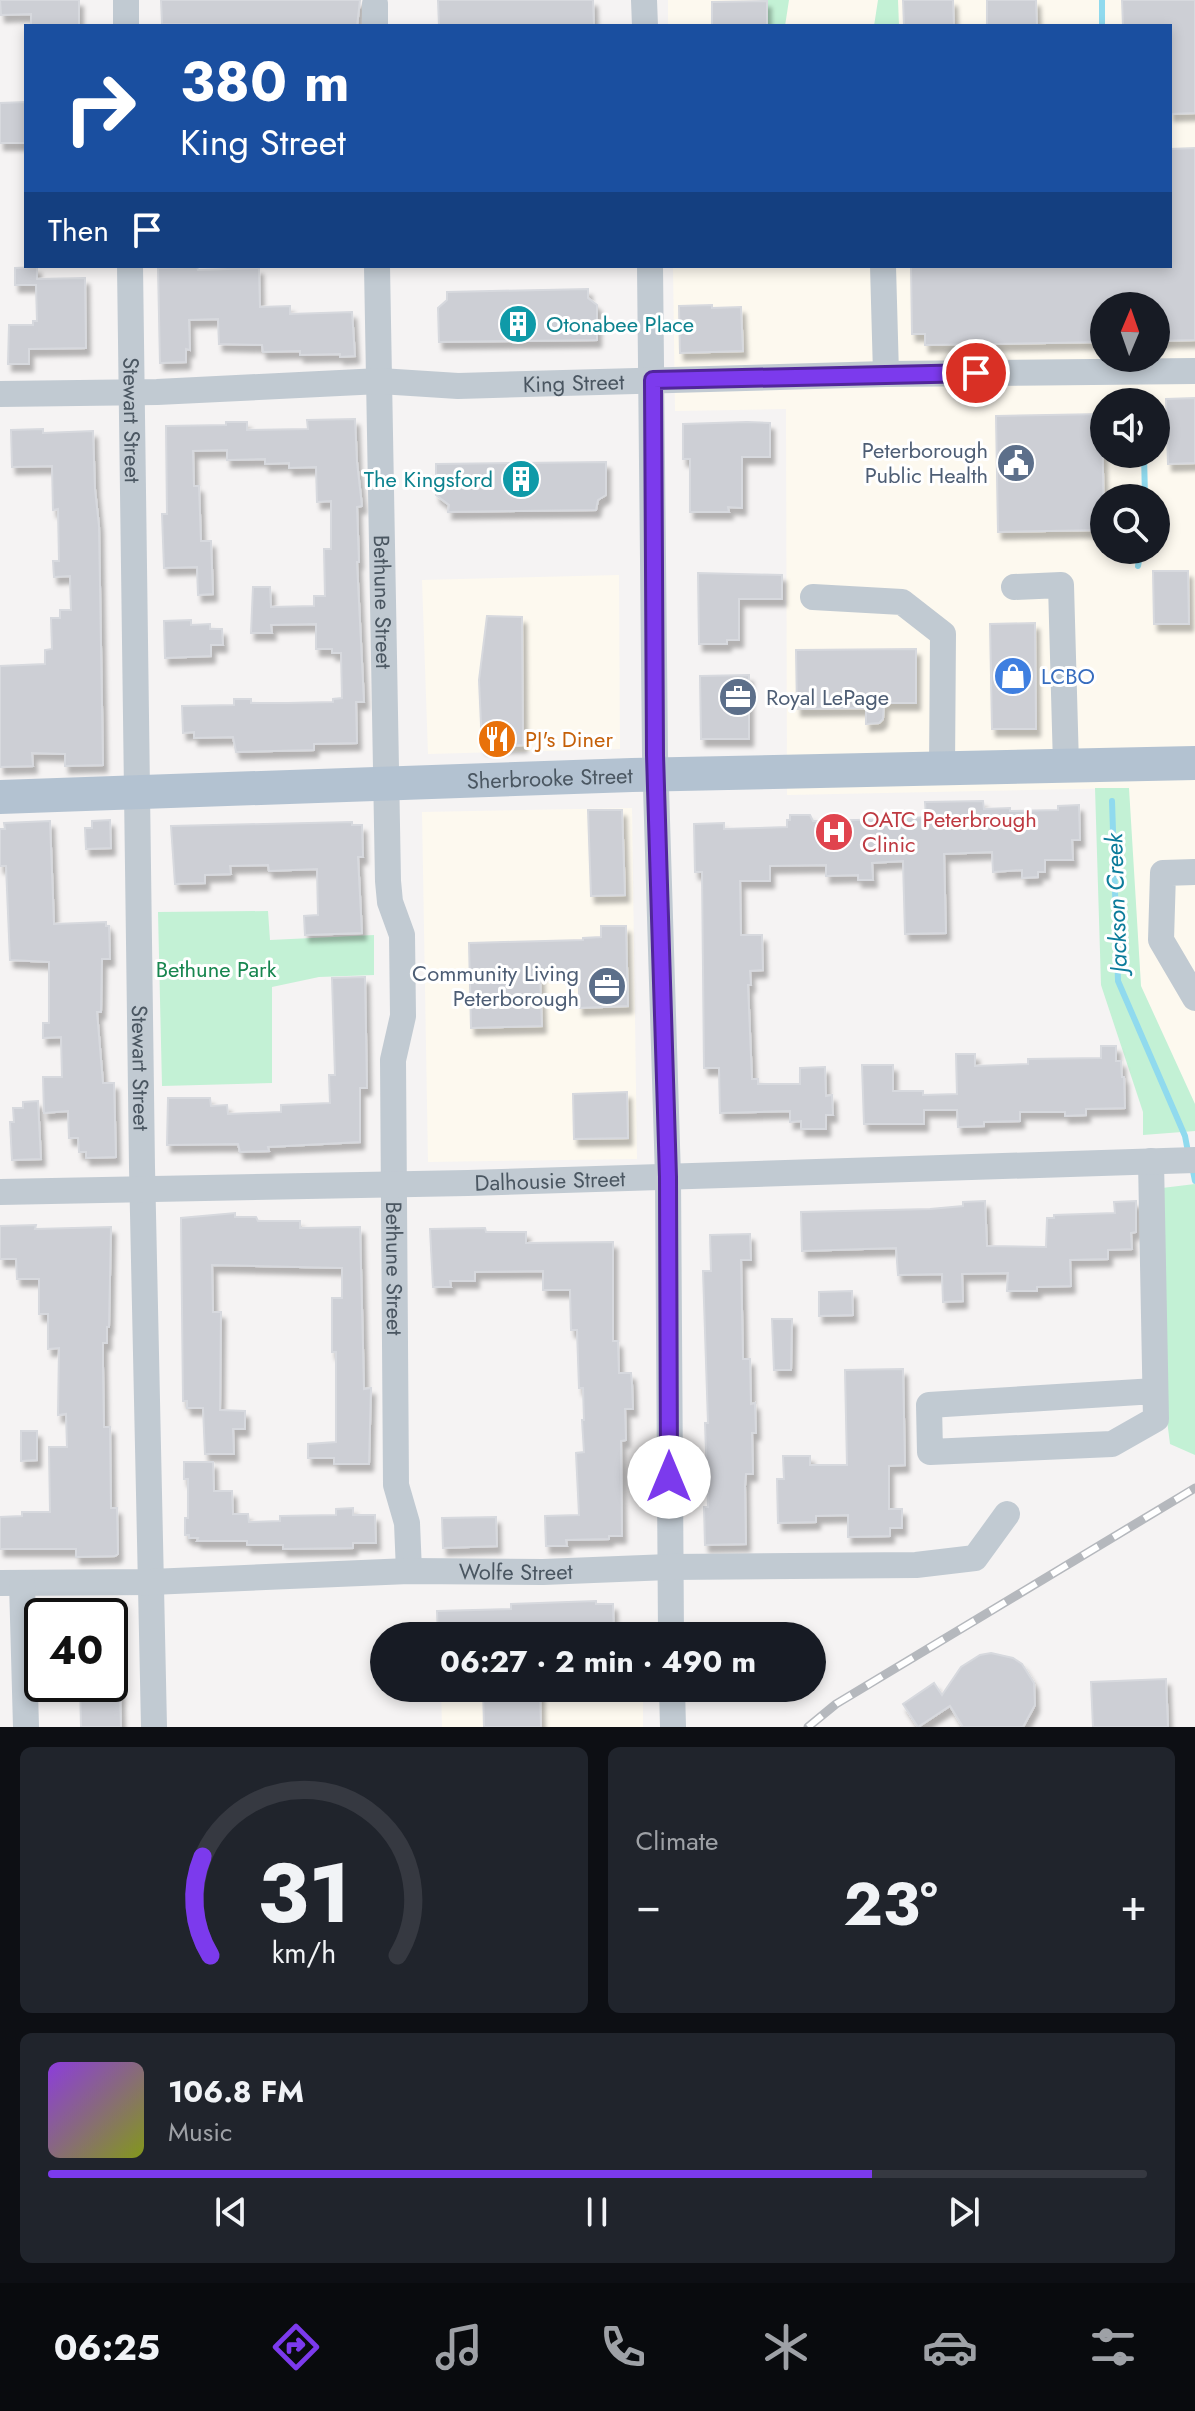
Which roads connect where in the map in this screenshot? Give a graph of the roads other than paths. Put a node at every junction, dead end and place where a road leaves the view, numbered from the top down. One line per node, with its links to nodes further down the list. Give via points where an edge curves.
1 (126, 0): 3 (street)
2 (644, 0): 4 (street)
3 (126, 24)
4 (645, 24)
5 (130, 268): 13 (street, Stewart Street)
6 (377, 268): 12 (street, Bethune Street)
7 (650, 268): 11 (street)
8 (883, 268): 10 (street)
9 (1195, 371): 10 (street, King Street)
10 (886, 374): 11 (street, King Street)
11 (653, 380): 12 (street, King Street, via 458,386); 21 (street)
12 (380, 381): 13 (street, King Street); 22 (street, Bethune Street)
13 (132, 392): 14 (street, King Street); 23 (street, Stewart Street)
14 (0, 394)
15 (1014, 587): 18 (street, via 1061,585)
16 (813, 597): 19 (street, via 902,602 943,634)
17 (1195, 763): 18 (main road, Sherbrooke Street); 20 (street)
18 (1066, 765): 19 (main road, Sherbrooke Street)
19 (942, 769): 21 (main road, Sherbrooke Street)
20 (1195, 772)
21 (656, 775): 22 (main road, Sherbrooke Street); 28 (street)
22 (387, 784): 23 (main road, Sherbrooke Street); 29 (street, Bethune Street, via 389,892 402,935 403,1016 393,1060)
23 (138, 793): 24 (main road, Sherbrooke Street); 30 (street, Stewart Street)
24 (0, 797)
25 (1195, 872): 26 (street, via 1163,873 1161,940)
26 (1195, 998)
27 (1172, 1161): 28 (street, Dalhousie Street); 32 (street)
28 (668, 1177): 29 (street, Dalhousie Street); 34 (street)
29 (395, 1185): 30 (street, Dalhousie Street); 35 (street, Bethune Street, via 396,1485 407,1523)
30 (143, 1189): 31 (street, Dalhousie Street); 36 (street, Stewart Street)
31 (0, 1192)
32 (1155, 1391): 32 (street, via 1156,1419 1112,1444 930,1452 929,1405)
33 (1007, 1514): 34 (street, Wolfe Street, via 975,1558 916,1565)
34 (669, 1567): 35 (street, Wolfe Street); 38 (street)
35 (409, 1571): 36 (street, Wolfe Street)
36 (151, 1582): 37 (street, Wolfe Street); 41 (street, Stewart Street)
37 (11, 1583): 40 (street)
38 (671, 1622)
39 (672, 1702): 42 (street)
40 (26, 1727)
41 (154, 1727)
42 (673, 1727)

